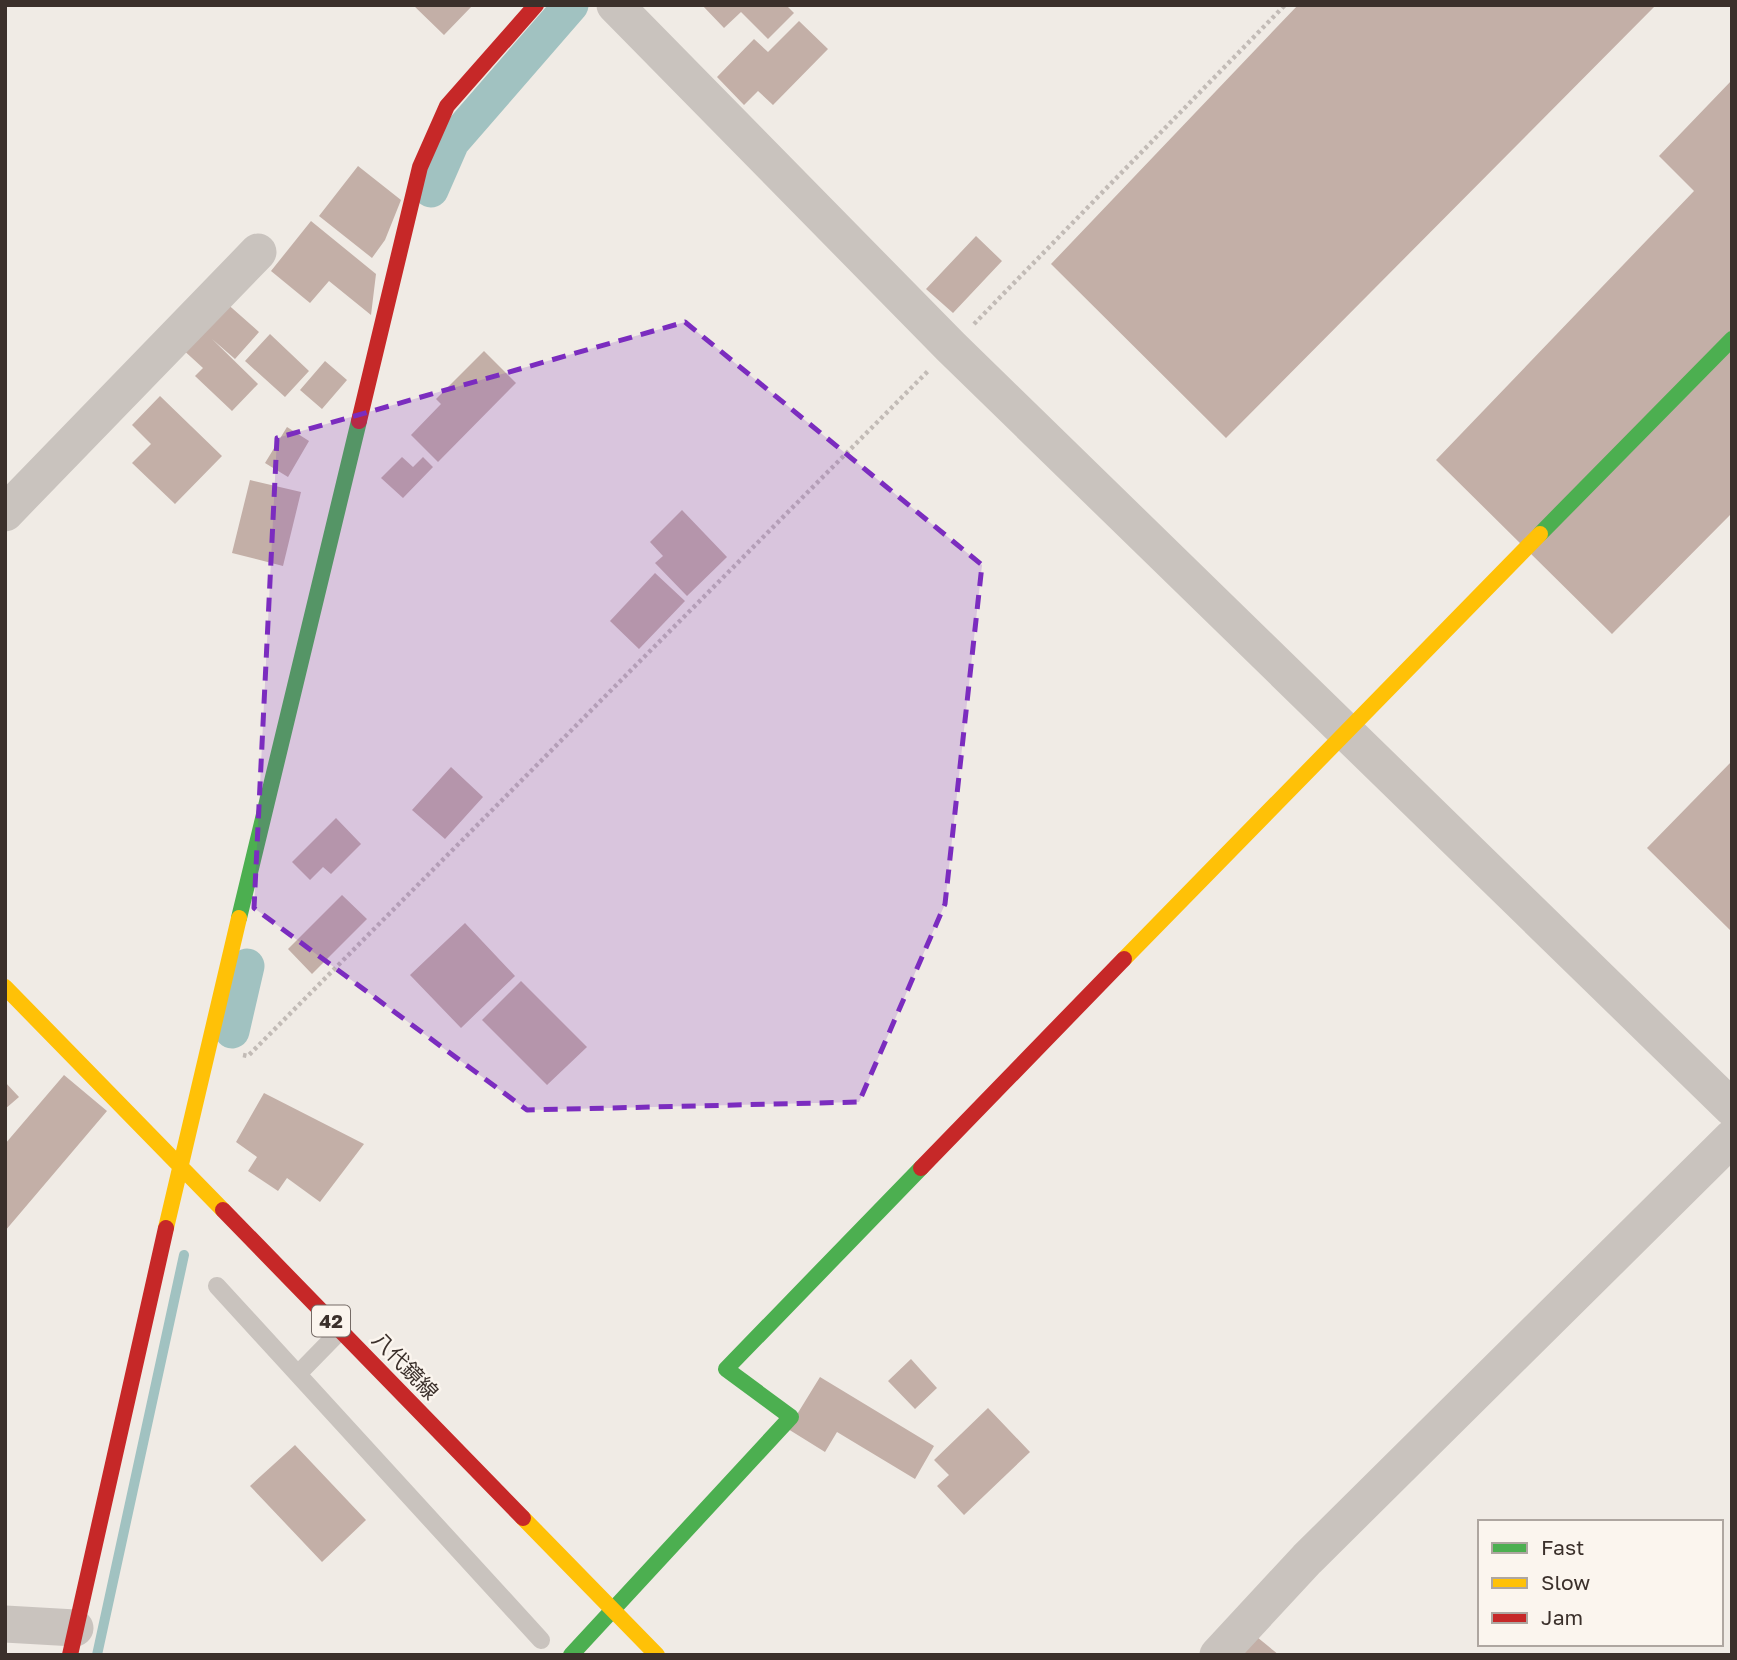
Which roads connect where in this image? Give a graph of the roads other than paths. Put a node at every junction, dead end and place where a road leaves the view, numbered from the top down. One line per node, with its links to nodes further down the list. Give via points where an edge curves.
1 (536, 5): 10 (street, via 447,106 420,167)
2 (615, 5): 6 (street, via 951,347)
3 (258, 252): 5 (street)
4 (1732, 340): 6 (street)
5 (5, 513)
6 (1346, 730): 8 (street); 14 (street, via 726,1368 791,1417)
7 (5, 987): 10 (street, 八代鏡線 / 42)
8 (1732, 1108)
9 (1732, 1138): 20 (street, via 1307,1559)
10 (180, 1165): 12 (street, 八代鏡線 / 42); 16 (street)
11 (218, 1286): 13 (lane)
12 (341, 1331): 13 (lane); 14 (street, 八代鏡線 / 42)
13 (298, 1374): 17 (lane)
14 (613, 1609): 18 (street); 19 (street, 八代鏡線 / 42)
15 (5, 1624): 16 (street)
16 (73, 1636)
17 (541, 1640)
18 (571, 1655)
19 (657, 1655)
20 (1218, 1655)

